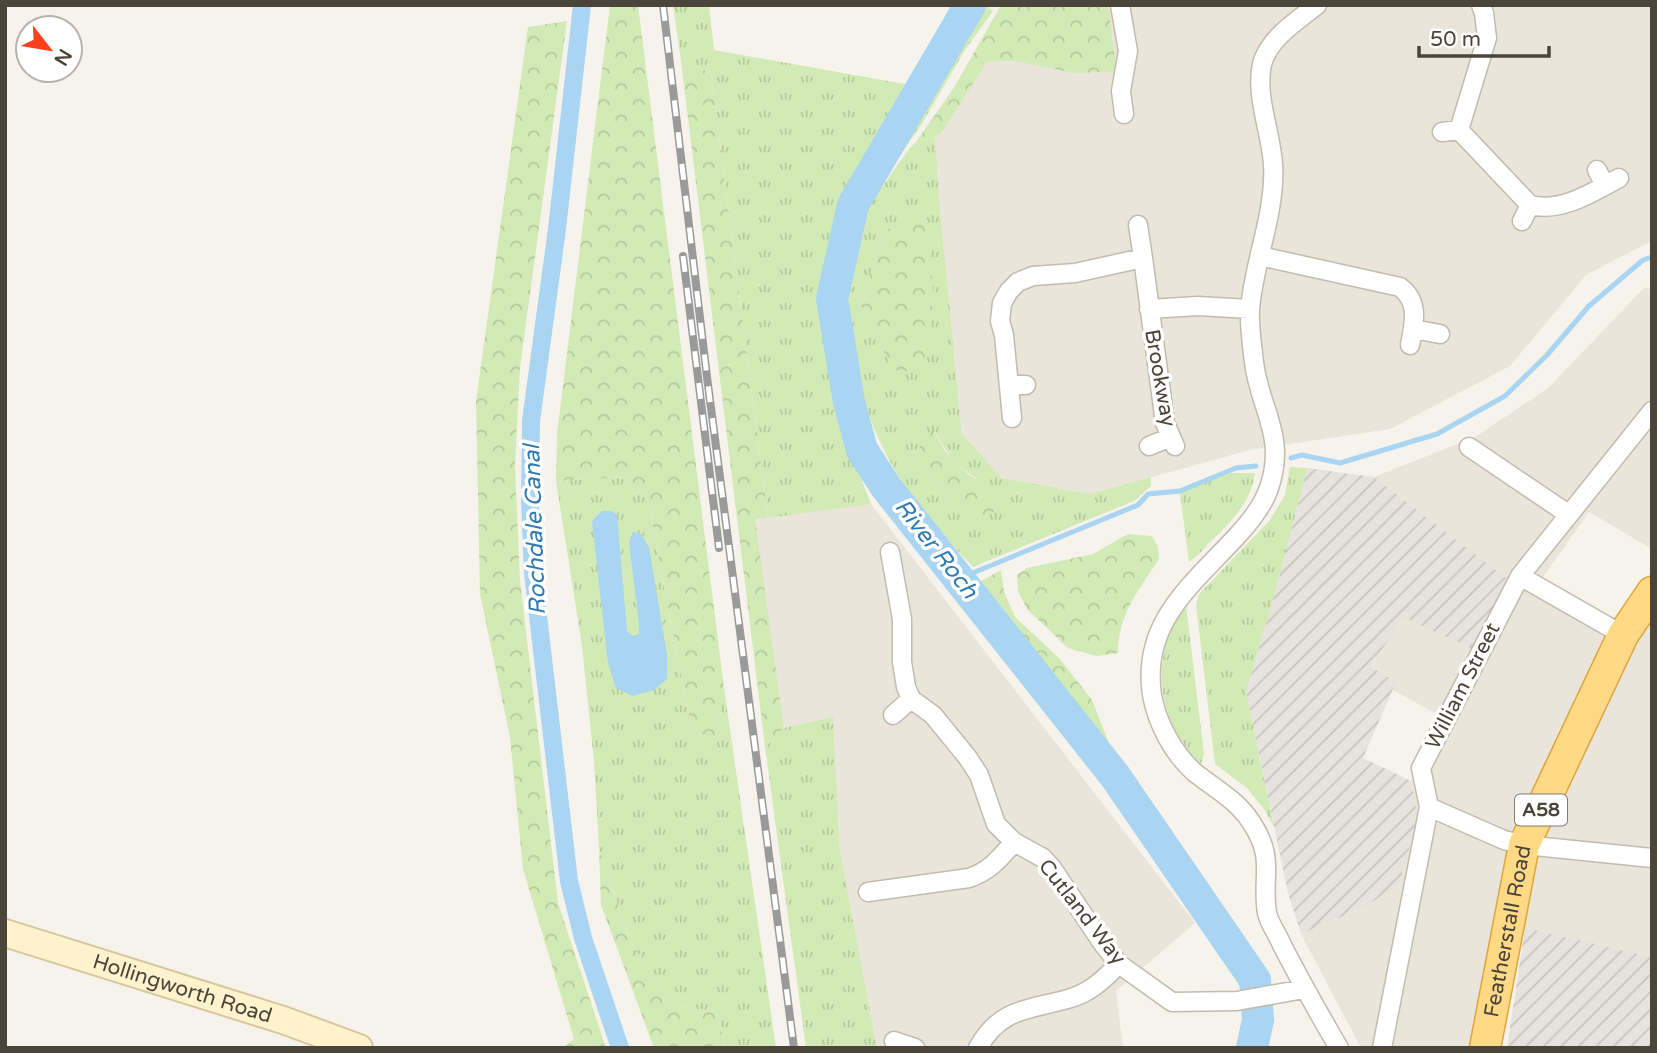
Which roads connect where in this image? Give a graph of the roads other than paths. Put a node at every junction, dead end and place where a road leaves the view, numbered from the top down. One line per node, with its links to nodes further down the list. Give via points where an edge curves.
1 (1120, 5): 4 (street, via 1128,51 1121,91)
2 (1481, 5): 5 (street, via 1487,38 1451,131 1526,213 1569,202)
3 (1307, 8): 7 (street, via 1275,39 1262,64 1274,182)
4 (1124, 114)
5 (1607, 178)
6 (1138, 225): 8 (street, Brookway)
7 (1260, 256): 10 (street); 11 (street, via 1400,287 1414,309 1411,337)
8 (1143, 258): 9 (street, Brookway); 13 (street, via 1075,273 1033,276 994,301 1018,385)
9 (1149, 309): 10 (street, Brookway); 14 (street, Brookway, via 1165,423 1173,441)
10 (1250, 309): 30 (street, via 1254,365 1275,444 1274,474 1258,510 1166,616 1155,644 1151,679 1157,715 1179,756 1243,811 1259,836 1268,861 1267,914)
11 (1440, 334)
12 (1652, 411): 16 (street, William Street)
13 (1012, 418)
14 (1149, 446)
15 (1469, 447): 16 (street)
16 (1568, 514): 18 (street, William Street)
17 (890, 552): 21 (street, via 903,575 902,662)
18 (1520, 576): 20 (street); 23 (street, William Street, via 1422,768)
19 (1652, 592): 20 (highway, Featherstall Road / A58)
20 (1623, 635): 25 (highway, Featherstall Road / A58)
21 (911, 699): 22 (street); 24 (street, Cutland Way, via 933,715 968,758 996,824)
22 (893, 715)
23 (1429, 807): 25 (street); 36 (street, William Street)
24 (1014, 842): 27 (street, via 995,865 969,878 888,881); 29 (street, Cutland Way, via 1052,868)
25 (1524, 845): 26 (street); 37 (highway, Featherstall Road / A58)
26 (1652, 858)
27 (868, 892)
28 (5, 933): 32 (main road, Hollingworth Road)
29 (1119, 964): 30 (street, Cutland Way, via 1172,1002 1237,1001); 34 (street, via 1087,991 1023,1009 1000,1022)
30 (1304, 989): 35 (street)
31 (894, 1041): 33 (street)
32 (359, 1048)
33 (915, 1048)
34 (978, 1048)
35 (1339, 1048)
36 (1382, 1048)
37 (1485, 1048)

